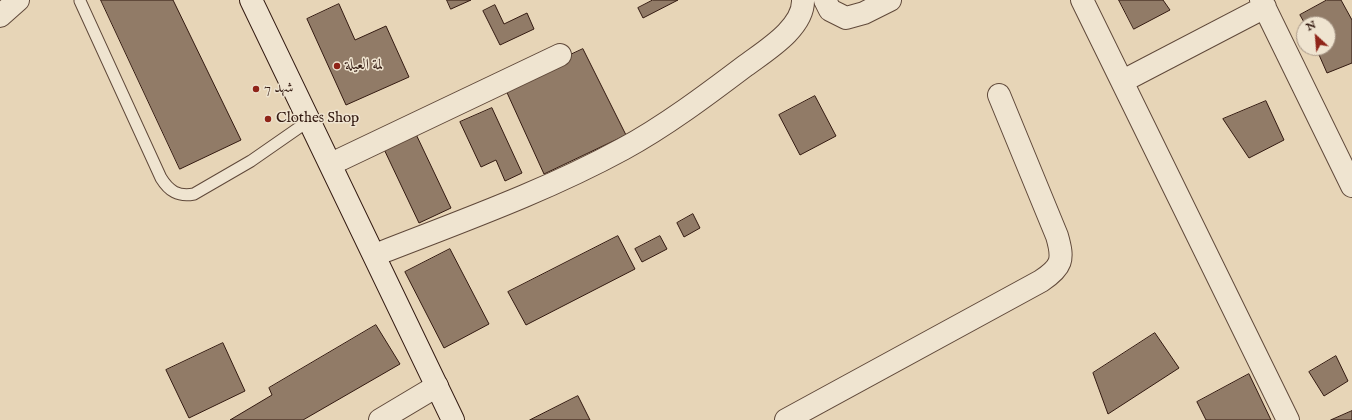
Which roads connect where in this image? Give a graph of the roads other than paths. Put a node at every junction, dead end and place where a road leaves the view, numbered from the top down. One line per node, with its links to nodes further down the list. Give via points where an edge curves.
1 (18, 0): 9 (street)
2 (251, 0): 13 (street)
3 (803, 0): 16 (street, via 799,19 778,42 708,94 624,149 525,196)
4 (825, 0): 5 (street, via 830,10 846,18 864,13)
5 (890, 0)
6 (1082, 0): 11 (street)
7 (80, 1): 13 (lane, via 161,178 177,194 194,194 251,161)
8 (1263, 4): 11 (street); 15 (street)
9 (0, 16)
10 (560, 55): 14 (street)
11 (1123, 81): 21 (street)
12 (999, 95): 20 (street, via 1057,236 1061,257 1059,266 1054,273 1041,281)
13 (310, 120): 14 (street)
14 (332, 164): 16 (street)
15 (1352, 186)
16 (375, 255): 17 (street)
17 (437, 386): 18 (street); 19 (street)
18 (380, 420)
19 (454, 420)
20 (786, 420)
21 (1288, 420)

